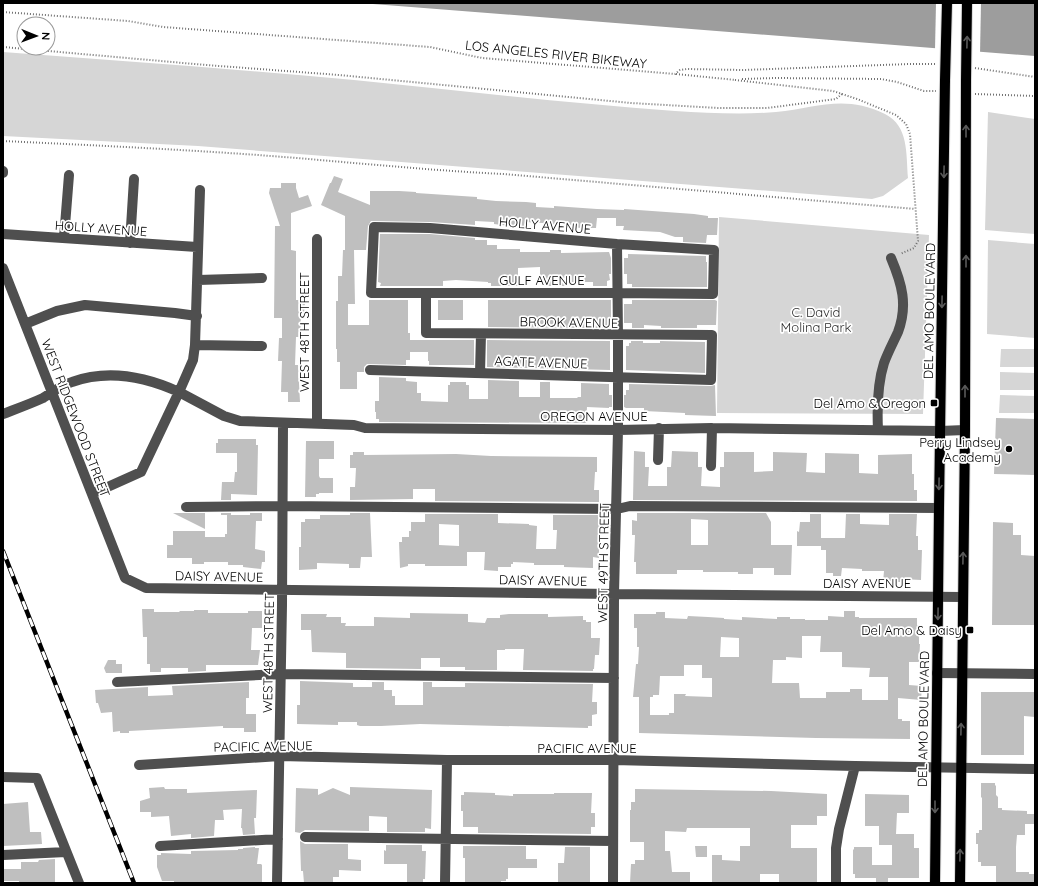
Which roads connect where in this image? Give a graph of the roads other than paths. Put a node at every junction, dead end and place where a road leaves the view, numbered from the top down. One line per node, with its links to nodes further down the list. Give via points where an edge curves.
1 (947, 3): 40 (main road, DEL AMO BOULEVARD, one-way to 40, bridge)
2 (967, 3): 39 (main road, one-way to 2, bridge)
3 (69, 176): 7 (street)
4 (134, 179): 9 (street)
5 (200, 190): 11 (street)
6 (3, 234): 7 (street, HOLLY AVENUE)
7 (64, 238): 9 (street, HOLLY AVENUE)
8 (317, 239): 34 (street, WEST 48TH STREET)
9 (130, 243): 11 (street, HOLLY AVENUE)
10 (617, 244): 16 (street, HOLLY AVENUE, via 430,228 374,227); 18 (street, WEST 49TH STREET); 19 (street, HOLLY AVENUE, via 714,250)
11 (197, 247): 15 (street)
12 (891, 258): 38 (street, via 903,289 904,305 902,319 884,364 880,382 877,401)
13 (3, 268): 21 (street, WEST RIDGEWOOD STREET)
14 (262, 278): 15 (street)
15 (198, 280): 20 (street)
16 (371, 293): 17 (street, GULF AVENUE)
17 (426, 293): 18 (street, GULF AVENUE); 22 (street, BROOK AVENUE, via 426,334)
18 (617, 293): 19 (street, GULF AVENUE); 23 (street, WEST 49TH STREET)
19 (713, 294)
20 (197, 316): 21 (street, via 85,305 57,311); 24 (street)
21 (25, 324): 30 (street, WEST RIDGEWOOD STREET)
22 (481, 334): 23 (street, BROOK AVENUE); 27 (street)
23 (618, 336): 28 (street, WEST 49TH STREET); 29 (street, BROOK AVENUE, via 712,335)
24 (195, 345): 25 (street); 31 (street, via 193,360)
25 (262, 346)
26 (370, 370): 27 (street, AGATE AVENUE)
27 (480, 373): 28 (street, AGATE AVENUE)
28 (617, 378): 29 (street, AGATE AVENUE); 37 (street, WEST 49TH STREET)
29 (711, 380)
30 (52, 392): 31 (street, OREGON AVENUE, via 72,382 93,376 117,376 160,383); 32 (street, OREGON AVENUE); 43 (street, WEST RIDGEWOOD STREET)
31 (179, 392): 33 (street, OREGON AVENUE, via 224,416 240,421); 43 (street, via 141,472)
32 (3, 414)
33 (283, 424): 34 (street, OREGON AVENUE); 44 (street, WEST 48TH STREET)
34 (317, 424): 37 (street, OREGON AVENUE, via 354,425 366,428)
35 (659, 428): 36 (street, OREGON AVENUE); 37 (street, OREGON AVENUE); 41 (street)
36 (712, 428): 38 (street, OREGON AVENUE); 42 (street)
37 (618, 430): 47 (street, WEST 49TH STREET)
38 (878, 430): 40 (street, OREGON AVENUE)
39 (965, 430): 40 (street, OREGON AVENUE); 52 (main road, one-way to 39)
40 (940, 431): 46 (main road, DEL AMO BOULEVARD, one-way to 46)
41 (658, 460)
42 (711, 466)
43 (92, 494): 48 (street, WEST RIDGEWOOD STREET)
44 (282, 506): 45 (street); 47 (street); 49 (street, WEST 48TH STREET)
45 (186, 507)
46 (939, 508): 47 (street, via 630,506); 51 (main road, DEL AMO BOULEVARD)
47 (617, 509): 50 (street, WEST 49TH STREET)
48 (125, 578): 49 (street, DAISY AVENUE, via 146,588)
49 (282, 590): 50 (street, DAISY AVENUE); 55 (street, WEST 48TH STREET)
50 (614, 594): 51 (street, DAISY AVENUE); 57 (street, WEST 49TH STREET)
51 (938, 597): 52 (street, DAISY AVENUE); 53 (main road, DEL AMO BOULEVARD, one-way to 53)
52 (963, 597): 54 (main road)
53 (937, 673): 54 (street); 64 (main road, DEL AMO BOULEVARD)
54 (962, 673): 56 (street); 65 (main road, one-way to 54)
55 (281, 674): 57 (street); 58 (street); 59 (street, WEST 48TH STREET)
56 (1035, 674)
57 (614, 678): 61 (street, WEST 49TH STREET)
58 (117, 682)
59 (280, 756): 60 (street, PACIFIC AVENUE); 62 (street, PACIFIC AVENUE); 70 (street, WEST 48TH STREET)
60 (447, 760): 61 (street, PACIFIC AVENUE); 69 (street)
61 (614, 760): 63 (street, PACIFIC AVENUE); 71 (street, WEST 49TH STREET)
62 (139, 765)
63 (855, 766): 64 (street, PACIFIC AVENUE); 79 (street, via 839,829)
64 (936, 768): 65 (street, PACIFIC AVENUE); 80 (main road, DEL AMO BOULEVARD, one-way to 80)
65 (961, 768): 66 (street, PACIFIC AVENUE); 81 (main road, one-way to 65)
66 (1035, 769)
67 (3, 777): 73 (street, via 37,778)
68 (305, 837): 69 (street)
69 (446, 838): 71 (street); 77 (street)
70 (278, 839): 72 (street); 76 (street, WEST 48TH STREET)
71 (613, 841): 78 (street, WEST 49TH STREET)
72 (160, 846)
73 (66, 852): 74 (street); 75 (street)
74 (3, 855)
75 (79, 883)
76 (277, 883)
77 (445, 883)
78 (613, 883)
79 (836, 883)
80 (935, 883)
81 (960, 883)

